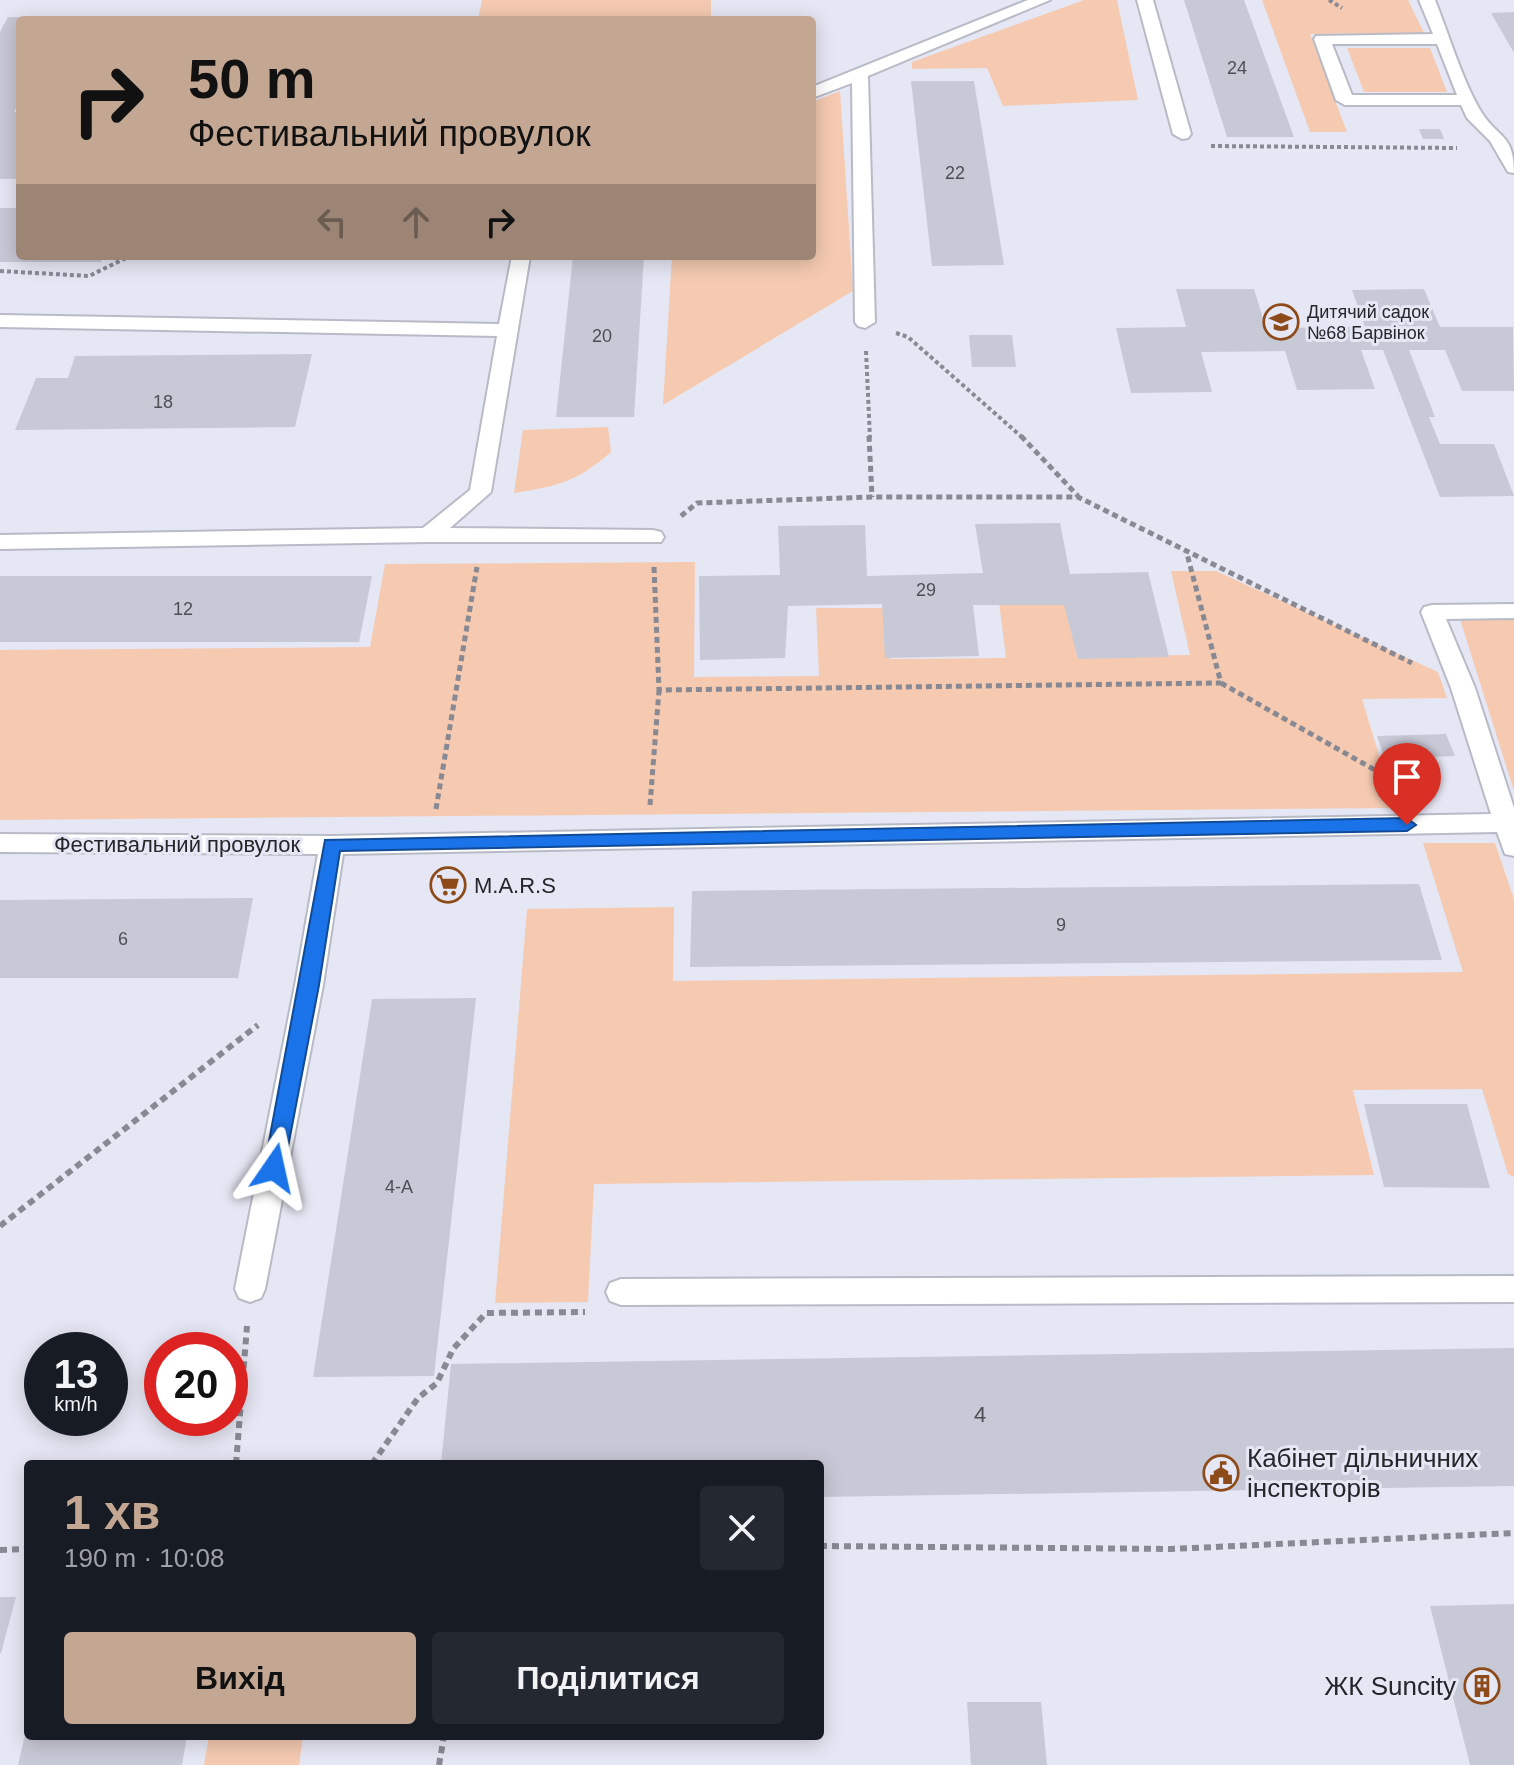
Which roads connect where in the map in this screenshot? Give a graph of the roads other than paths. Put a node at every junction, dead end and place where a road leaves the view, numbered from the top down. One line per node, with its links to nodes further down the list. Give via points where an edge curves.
1 (1042, 0): 5 (lane)
2 (1145, 0): 8 (lane)
3 (1427, 0): 4 (lane)
4 (1442, 39): 7 (lane); 7 (lane, via 1322,39 1345,100)
5 (860, 73): 6 (lane); 12 (lane)
6 (816, 91)
7 (1467, 100): 9 (lane)
8 (1182, 134)
9 (1514, 168)
10 (520, 260): 13 (lane)
11 (0, 321): 13 (lane)
12 (865, 322)
13 (510, 330): 14 (lane, via 480,492)
14 (429, 535): 15 (lane); 16 (lane)
15 (653, 537)
16 (0, 542)
17 (1514, 611): 18 (lane, via 1432,612 1463,688)
18 (1505, 823): 20 (lane, Фестивальний провулок); 21 (lane)
19 (0, 843): 20 (lane, Фестивальний провулок)
20 (332, 845): 22 (lane)
21 (1514, 847)
22 (250, 1289)
23 (1514, 1289): 24 (lane)
24 (621, 1292)

